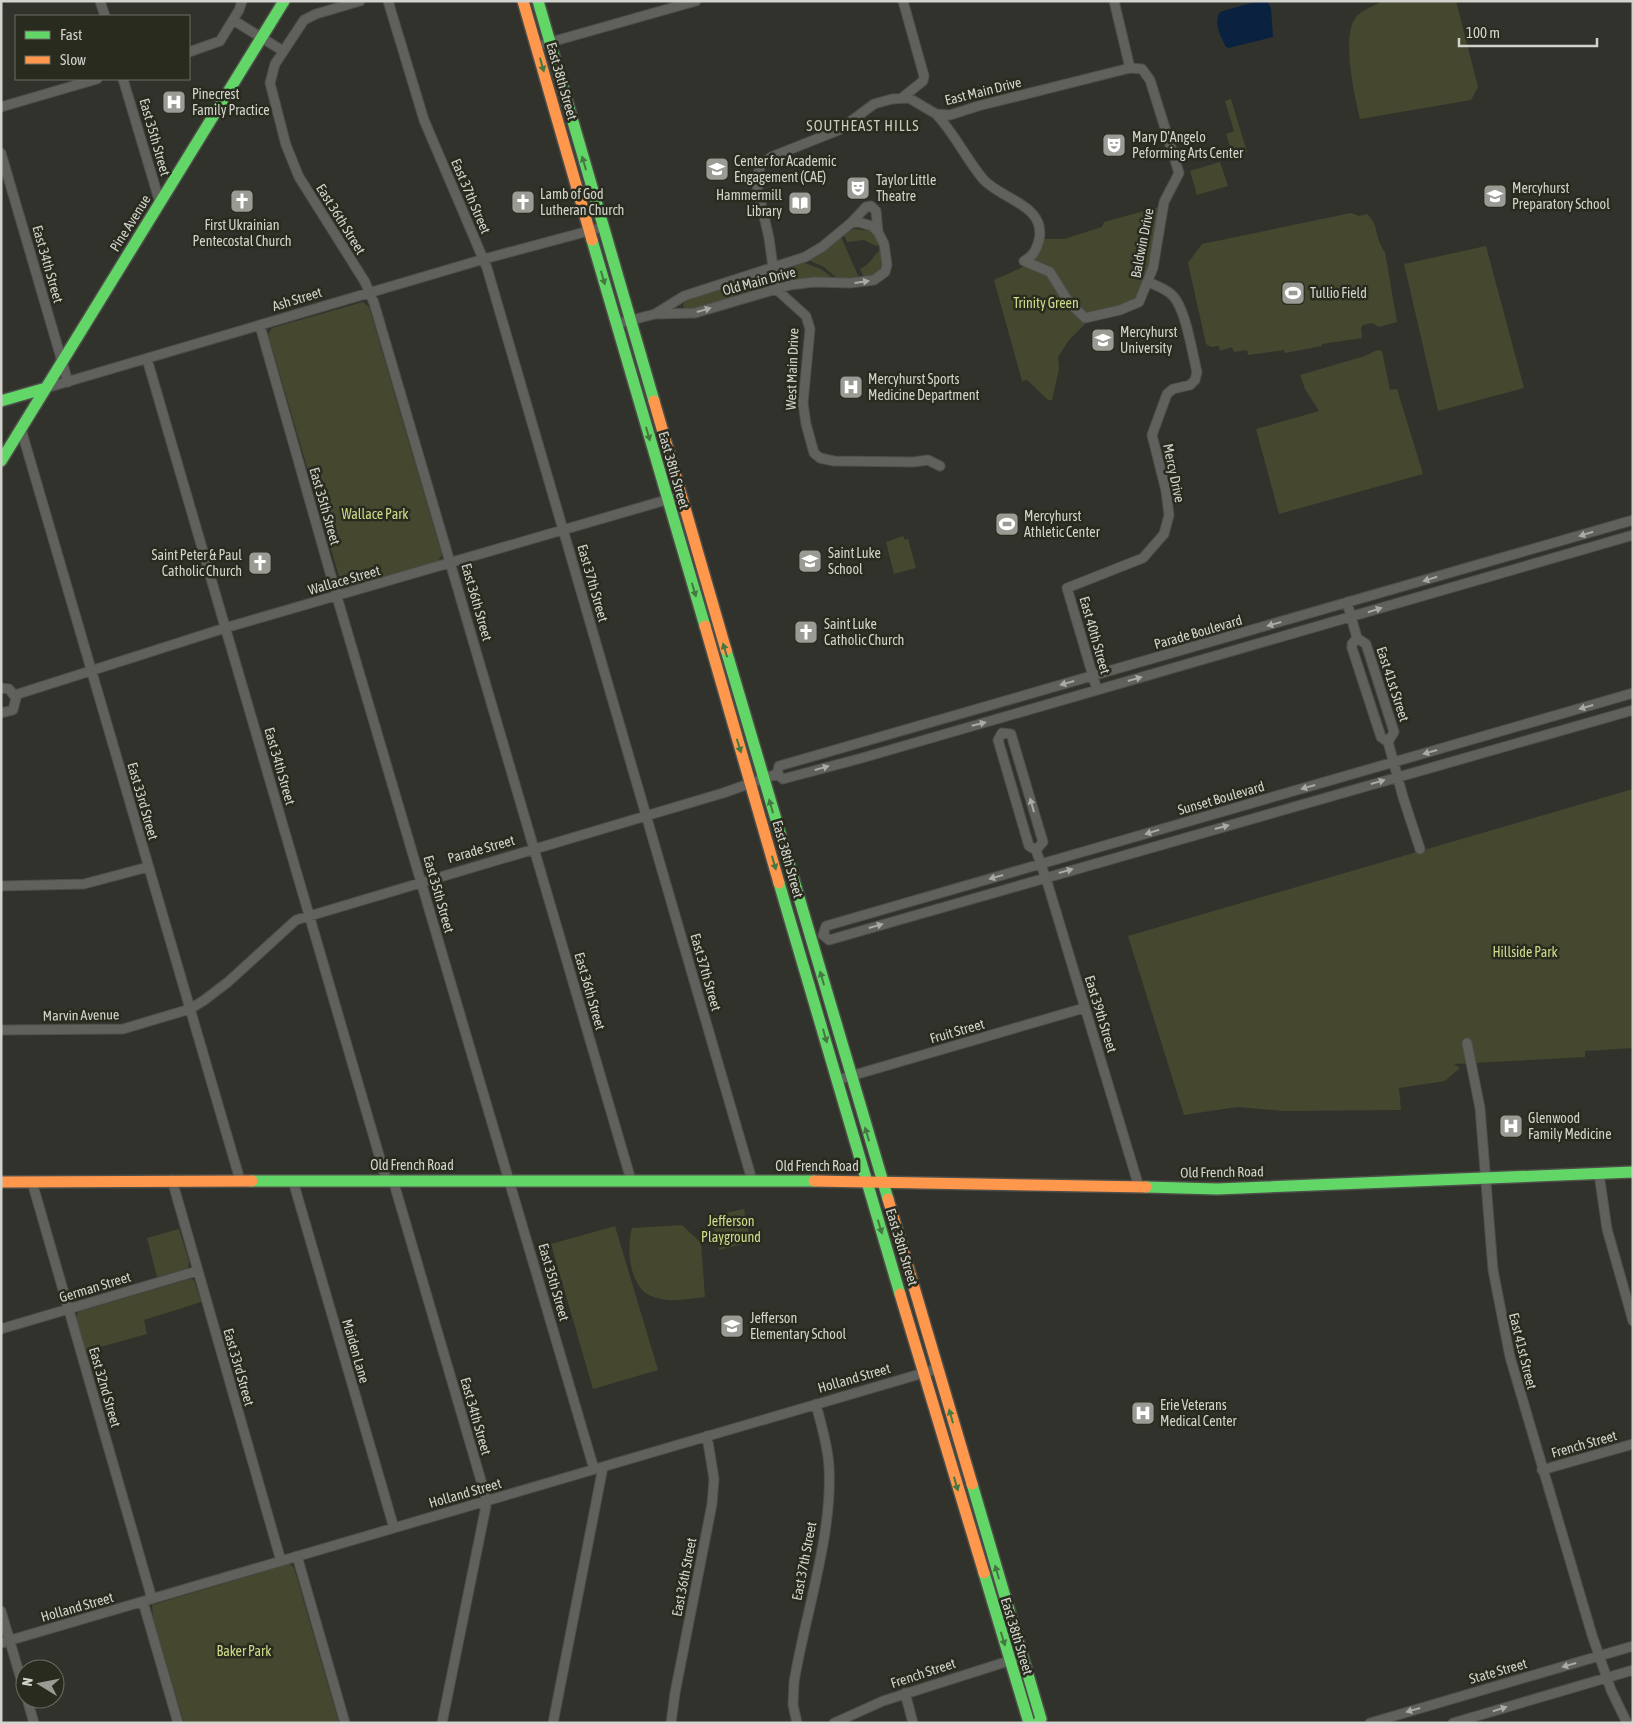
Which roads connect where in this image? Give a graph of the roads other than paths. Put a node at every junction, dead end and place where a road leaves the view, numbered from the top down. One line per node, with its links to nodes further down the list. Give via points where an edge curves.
1 (100, 1): 11 (street)
2 (242, 1): 12 (street)
3 (284, 1): 13 (main road, Pine Avenue)
4 (360, 1): 16 (street, East 36th Street, via 310,16 300,24)
5 (388, 1): 30 (street, East 37th Street, via 424,120)
6 (524, 1): 15 (main road, East 38th Street)
7 (538, 1): 14 (main road, East 38th Street)
8 (696, 1): 14 (street)
9 (903, 1): 21 (street, via 924,76 923,81)
10 (1114, 1): 18 (street)
11 (105, 15)
12 (233, 20): 13 (street); 17 (street, via 220,41)
13 (261, 38): 16 (street); 25 (main road, Pine Avenue)
14 (550, 43): 15 (street); 27 (main road, East 38th Street, one-way to 14)
15 (536, 46): 28 (main road, East 38th Street, one-way to 28)
16 (283, 51): 34 (street, East 36th Street, via 272,70 270,83 291,161)
17 (190, 52)
18 (1130, 68): 23 (street, East Main Drive, via 950,115); 32 (street, Baldwin Drive, via 1142,69 1150,80 1178,173 1164,202 1157,254)
19 (94, 80): 22 (street)
20 (123, 80): 25 (street, East 35th Street)
21 (903, 97): 23 (street, East Main Drive); 31 (street, via 874,104 839,130 771,157 761,165 757,183)
22 (1, 107)
23 (936, 114): 32 (street, Baldwin Drive, via 950,129 984,181 1031,212 1039,226 1040,236 1033,255 1024,261 1050,272 1068,301 1085,318 1133,306 1139,302)
24 (1, 153): 40 (street, East 34th Street)
25 (160, 203): 40 (main road, Pine Avenue)
26 (851, 223): 29 (street, via 864,223); 29 (street, Old Main Drive, via 871,206 876,211); 31 (street, Old Main Drive, via 822,247)
27 (602, 227): 28 (street, Ash Street); 36 (main road, East 38th Street)
28 (589, 231): 30 (street, Ash Street); 37 (main road, East 38th Street, one-way to 37)
29 (878, 232): 33 (street, Old Main Drive, one-way to 29, via 814,282 874,280 885,272 887,265 884,244)
30 (484, 259): 34 (street, Ash Street); 50 (street, East 37th Street)
31 (772, 268): 33 (street); 35 (street, Old Main Drive, via 684,296)
32 (1149, 282): 53 (street, Mercy Drive, via 1175,299 1184,320 1197,372 1196,380 1190,385 1167,394 1152,435 1169,515 1164,534 1143,558)
33 (776, 289): 35 (street, Old Main Drive, one-way to 33, via 695,313); 46 (street, West Main Drive, via 806,316 810,329 803,403 814,453 834,461 928,460)
34 (371, 293): 38 (street, Ash Street); 52 (street, East 36th Street)
35 (655, 314): 36 (street, Old Main Drive)
36 (629, 320): 37 (street, Old Main Drive); 47 (main road, East 38th Street)
37 (616, 324): 48 (main road, East 38th Street, one-way to 48)
38 (260, 326): 39 (street, Ash Street); 54 (street, East 35th Street)
39 (147, 359): 41 (street, Ash Street); 57 (street, East 34th Street)
40 (62, 362): 41 (street, East 34th Street); 42 (main road, Pine Avenue)
41 (68, 382): 42 (street, Ash Street)
42 (46, 388): 43 (main road, Ash Street); 44 (main road, Pine Avenue)
43 (1, 401)
44 (21, 429): 45 (main road, Pine Avenue); 59 (street, East 33rd Street)
45 (1, 461)
46 (940, 466)
47 (681, 496): 48 (street, Wallace Street); 74 (main road, East 38th Street, one-way to 47)
48 (667, 499): 50 (street, Wallace Street); 75 (main road, East 38th Street, one-way to 75)
49 (1633, 520): 55 (street, Parade Boulevard, one-way to 55)
50 (563, 530): 52 (street, Wallace Street); 76 (street, East 37th Street)
51 (1633, 535): 56 (street, Parade Boulevard, one-way to 51)
52 (452, 564): 54 (street, Wallace Street); 77 (street, East 36th Street)
53 (1067, 588): 60 (street, East 40th Street)
54 (337, 597): 57 (street, Wallace Street); 83 (street, East 35th Street)
55 (1347, 602): 56 (street, East 41st Street); 60 (street, Parade Boulevard, one-way to 60)
56 (1351, 618): 58 (street, East 41st Street); 62 (street, Parade Boulevard, one-way to 56)
57 (225, 628): 59 (street, Wallace Street); 85 (street, East 34th Street)
58 (1356, 638): 70 (street, East 41st Street, via 1352,648 1381,737); 70 (street, East 41st Street, via 1366,644 1394,732)
59 (91, 670): 64 (street, Wallace Street); 81 (street, East 33rd Street)
60 (1092, 676): 62 (street, East 40th Street); 65 (street, Parade Boulevard, one-way to 65)
61 (1, 688): 64 (street, via 9,689)
62 (1097, 690): 68 (street, Parade Boulevard)
63 (1633, 693): 71 (street, Sunset Boulevard, one-way to 71)
64 (15, 695): 67 (street, via 15,706 9,712)
65 (994, 704): 68 (street, East 39th Street); 72 (street, Parade Boulevard, via 779,766)
66 (1633, 710): 73 (street, Sunset Boulevard)
67 (1, 713)
68 (998, 719): 69 (street, East 39th Street); 72 (street, Parade Boulevard, one-way to 68, via 783,779)
69 (1002, 733): 79 (street, East 39th Street, via 998,740 1029,846); 79 (street, East 39th Street, one-way to 69, via 1043,842 1011,734)
70 (1388, 742): 71 (street, East 41st Street)
71 (1393, 762): 73 (street, East 41st Street); 80 (street, Sunset Boulevard, one-way to 80)
72 (777, 774): 74 (street, Parade Boulevard)
73 (1397, 777): 78 (street, East 41st Street); 82 (street, Sunset Boulevard, one-way to 73)
74 (763, 779): 75 (street, Parade Boulevard); 87 (main road, East 38th Street, one-way to 74)
75 (751, 783): 76 (street, Parade Street); 88 (main road, East 38th Street, one-way to 88)
76 (646, 815): 77 (street, Parade Street); 104 (street, East 37th Street)
77 (534, 848): 83 (street, Parade Street); 103 (street, East 36th Street)
78 (1420, 849)
79 (1036, 850): 80 (street, East 39th Street)
80 (1041, 864): 82 (street, East 39th Street); 86 (street, Sunset Boulevard, one-way to 86, via 826,926)
81 (148, 867): 84 (street, via 84,884); 90 (street, East 33rd Street)
82 (1045, 877): 86 (street, Sunset Boulevard, one-way to 82, via 829,940); 89 (street, East 39th Street)
83 (421, 881): 85 (street, Parade Street); 98 (street, East 35th Street)
84 (1, 886)
85 (309, 915): 90 (street, Parade Street, via 296,920 228,982); 102 (street, East 34th Street)
86 (823, 935): 87 (street, Sunset Boulevard)
87 (810, 938): 88 (street, Sunset Boulevard); 93 (main road, East 38th Street, one-way to 87)
88 (797, 941): 94 (main road, East 38th Street, one-way to 94)
89 (1084, 1008): 93 (street, Fruit Street); 109 (street, East 39th Street)
90 (190, 1009): 91 (street, Marvin Avenue, via 123,1029); 100 (street, East 33rd Street)
91 (1, 1030)
92 (1467, 1043): 97 (street, East 41st Street, via 1480,1108)
93 (850, 1076): 94 (street, Fruit Street); 106 (main road, East 38th Street, one-way to 93)
94 (837, 1080): 105 (main road, East 38th Street)
95 (1633, 1172): 96 (main road, Old French Road)
96 (1599, 1174): 97 (main road, Old French Road); 112 (street, via 1606,1230)
97 (1487, 1178): 109 (main road, Old French Road, via 1242,1188); 120 (street, East 41st Street, via 1489,1230 1500,1317)
98 (509, 1179): 102 (main road, Old French Road); 103 (main road, Old French Road); 119 (street, East 35th Street)
99 (172, 1180): 100 (main road, Old French Road); 108 (main road, Old French Road); 110 (street, East 33rd Street)
100 (240, 1180): 101 (main road, Old French Road)
101 (293, 1180): 102 (main road, Old French Road); 122 (street, Maiden Lane)
102 (389, 1180): 121 (street, East 34th Street)
103 (631, 1180): 104 (main road, Old French Road)
104 (752, 1180): 105 (main road, Old French Road)
105 (866, 1181): 106 (main road, Old French Road); 115 (main road, East 38th Street, one-way to 115)
106 (882, 1181): 109 (main road, Old French Road); 114 (main road, East 38th Street)
107 (1, 1182): 108 (main road, Old French Road)
108 (32, 1182): 111 (street, East 32nd Street)
109 (1139, 1187)
110 (197, 1271): 111 (street, German Street); 124 (street, East 33rd Street)
111 (68, 1310): 113 (street, German Street); 125 (street, East 32nd Street)
112 (1633, 1321)
113 (1, 1329)
114 (937, 1369): 115 (street, Holland Street); 129 (main road, East 38th Street, one-way to 114)
115 (924, 1372): 116 (street, Holland Street); 131 (main road, East 38th Street, one-way to 131)
116 (816, 1404): 117 (street, Holland Street); 143 (street, East 37th Street, via 828,1454 829,1492 826,1523 794,1682 793,1705)
117 (707, 1436): 119 (street, Holland Street); 142 (street, East 36th Street, via 714,1479 712,1504 674,1693)
118 (1633, 1444): 120 (street, French Street)
119 (599, 1468): 121 (street, Holland Street); 141 (street, East 35th Street)
120 (1542, 1470): 130 (street, East 41st Street)
121 (487, 1501): 122 (street, Holland Street); 140 (street, East 34th Street)
122 (394, 1528): 123 (street, Holland Street)
123 (297, 1556): 124 (street, Holland Street); 139 (street)
124 (281, 1561): 125 (street, Holland Street)
125 (148, 1600): 127 (street, Holland Street); 138 (street, East 32nd Street)
126 (1, 1611): 127 (street)
127 (6, 1642): 132 (street)
128 (1633, 1646): 130 (street, State Street)
129 (1023, 1656): 131 (street, French Street); 147 (main road, East 38th Street, via 1041,1719)
130 (1598, 1656): 134 (street, East 41st Street); 148 (street, State Street, one-way to 148)
131 (1009, 1661): 135 (street, French Street); 146 (main road, East 38th Street)
132 (15, 1666)
133 (1633, 1670): 134 (street)
134 (1606, 1677): 149 (street, one-way to 134); 150 (street, East 41st Street)
135 (906, 1693): 144 (street, French Street); 145 (street)
136 (30, 1709): 137 (street)
137 (34, 1723)
138 (178, 1723)
139 (345, 1723)
140 (442, 1723)
141 (553, 1723)
142 (671, 1723)
143 (797, 1723)
144 (834, 1723)
145 (913, 1723)
146 (1029, 1723)
147 (1038, 1723)
148 (1370, 1723)
149 (1453, 1723)
150 (1627, 1723)

